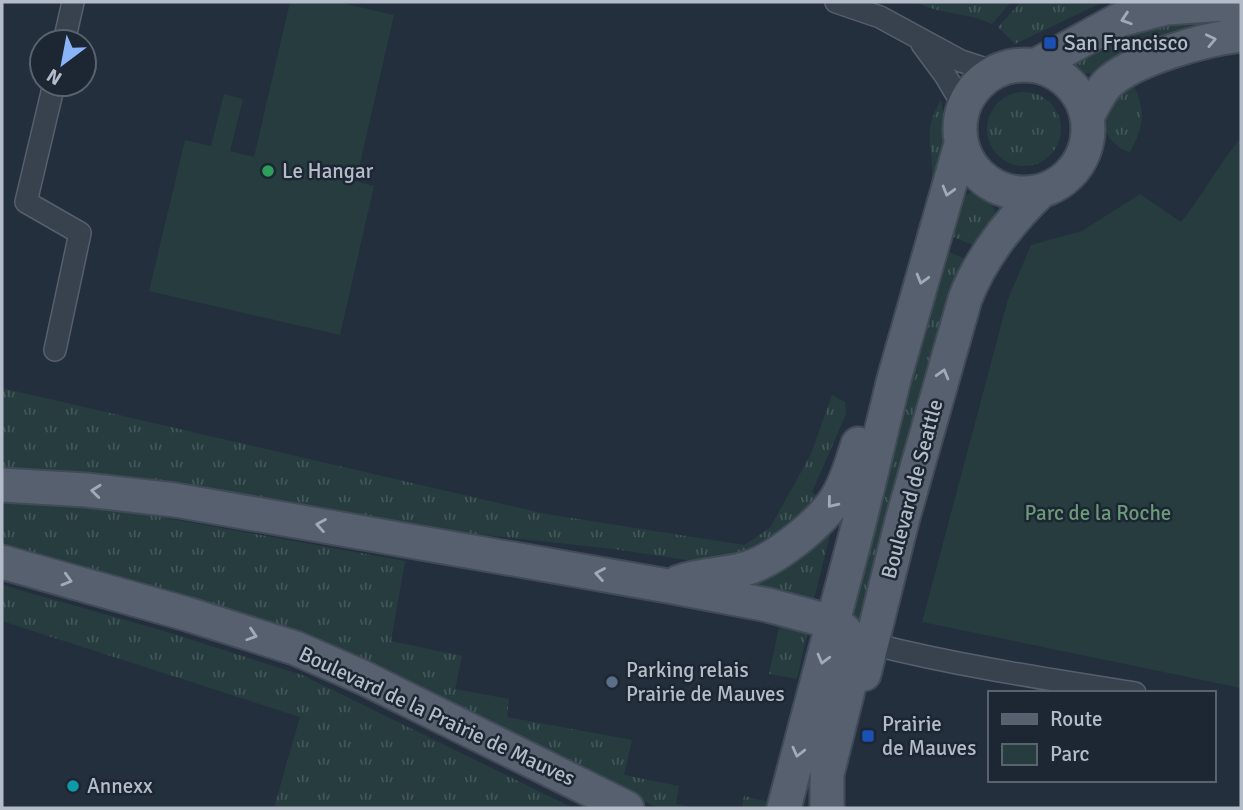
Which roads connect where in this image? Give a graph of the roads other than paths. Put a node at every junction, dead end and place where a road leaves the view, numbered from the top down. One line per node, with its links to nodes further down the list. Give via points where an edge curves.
1 (73, 2): 4 (street)
2 (836, 2): 6 (street, via 880,17)
3 (1241, 3): 7 (main road, one-way to 7, via 1166,8 1119,20)
4 (67, 28)
5 (1241, 34): 11 (main road, one-way to 5, via 1098,94 1120,74 1194,43)
6 (916, 37): 8 (street, via 961,61); 10 (street)
7 (1035, 66): 8 (main road, via 1018,65); 11 (main road, via 1065,80 1080,96)
8 (995, 72): 10 (main road, via 976,86)
9 (51, 98): 14 (street, via 26,202 80,233)
10 (964, 107): 12 (main road)
11 (1087, 117): 13 (main road, via 1087,144 1075,168)
12 (961, 144): 13 (main road, via 970,164 996,187 1017,193); 15 (main road, Boulevard de Seattle, one-way to 15)
13 (1040, 192): 20 (main road, Boulevard de Seattle, one-way to 13, via 965,299 977,269 998,238)
14 (55, 350)
15 (894, 379): 18 (main road, one-way to 18, via 872,399 845,483 835,500 791,544 748,568 697,575); 19 (main road, Boulevard de Seattle)
16 (2, 485): 18 (main road, one-way to 16, via 174,500)
17 (2, 562): 22 (main road, Boulevard de la Prairie de Mauves, one-way to 22, via 295,648)
18 (668, 586): 19 (main road)
19 (832, 622): 23 (main road, Boulevard de Seattle, one-way to 23); 24 (main road, Boulevard de Seattle, via 854,642 855,662 827,775)
20 (872, 644): 21 (street); 24 (main road, Boulevard de Seattle)
21 (1122, 691)
22 (627, 808)
23 (784, 808)
24 (828, 808)

